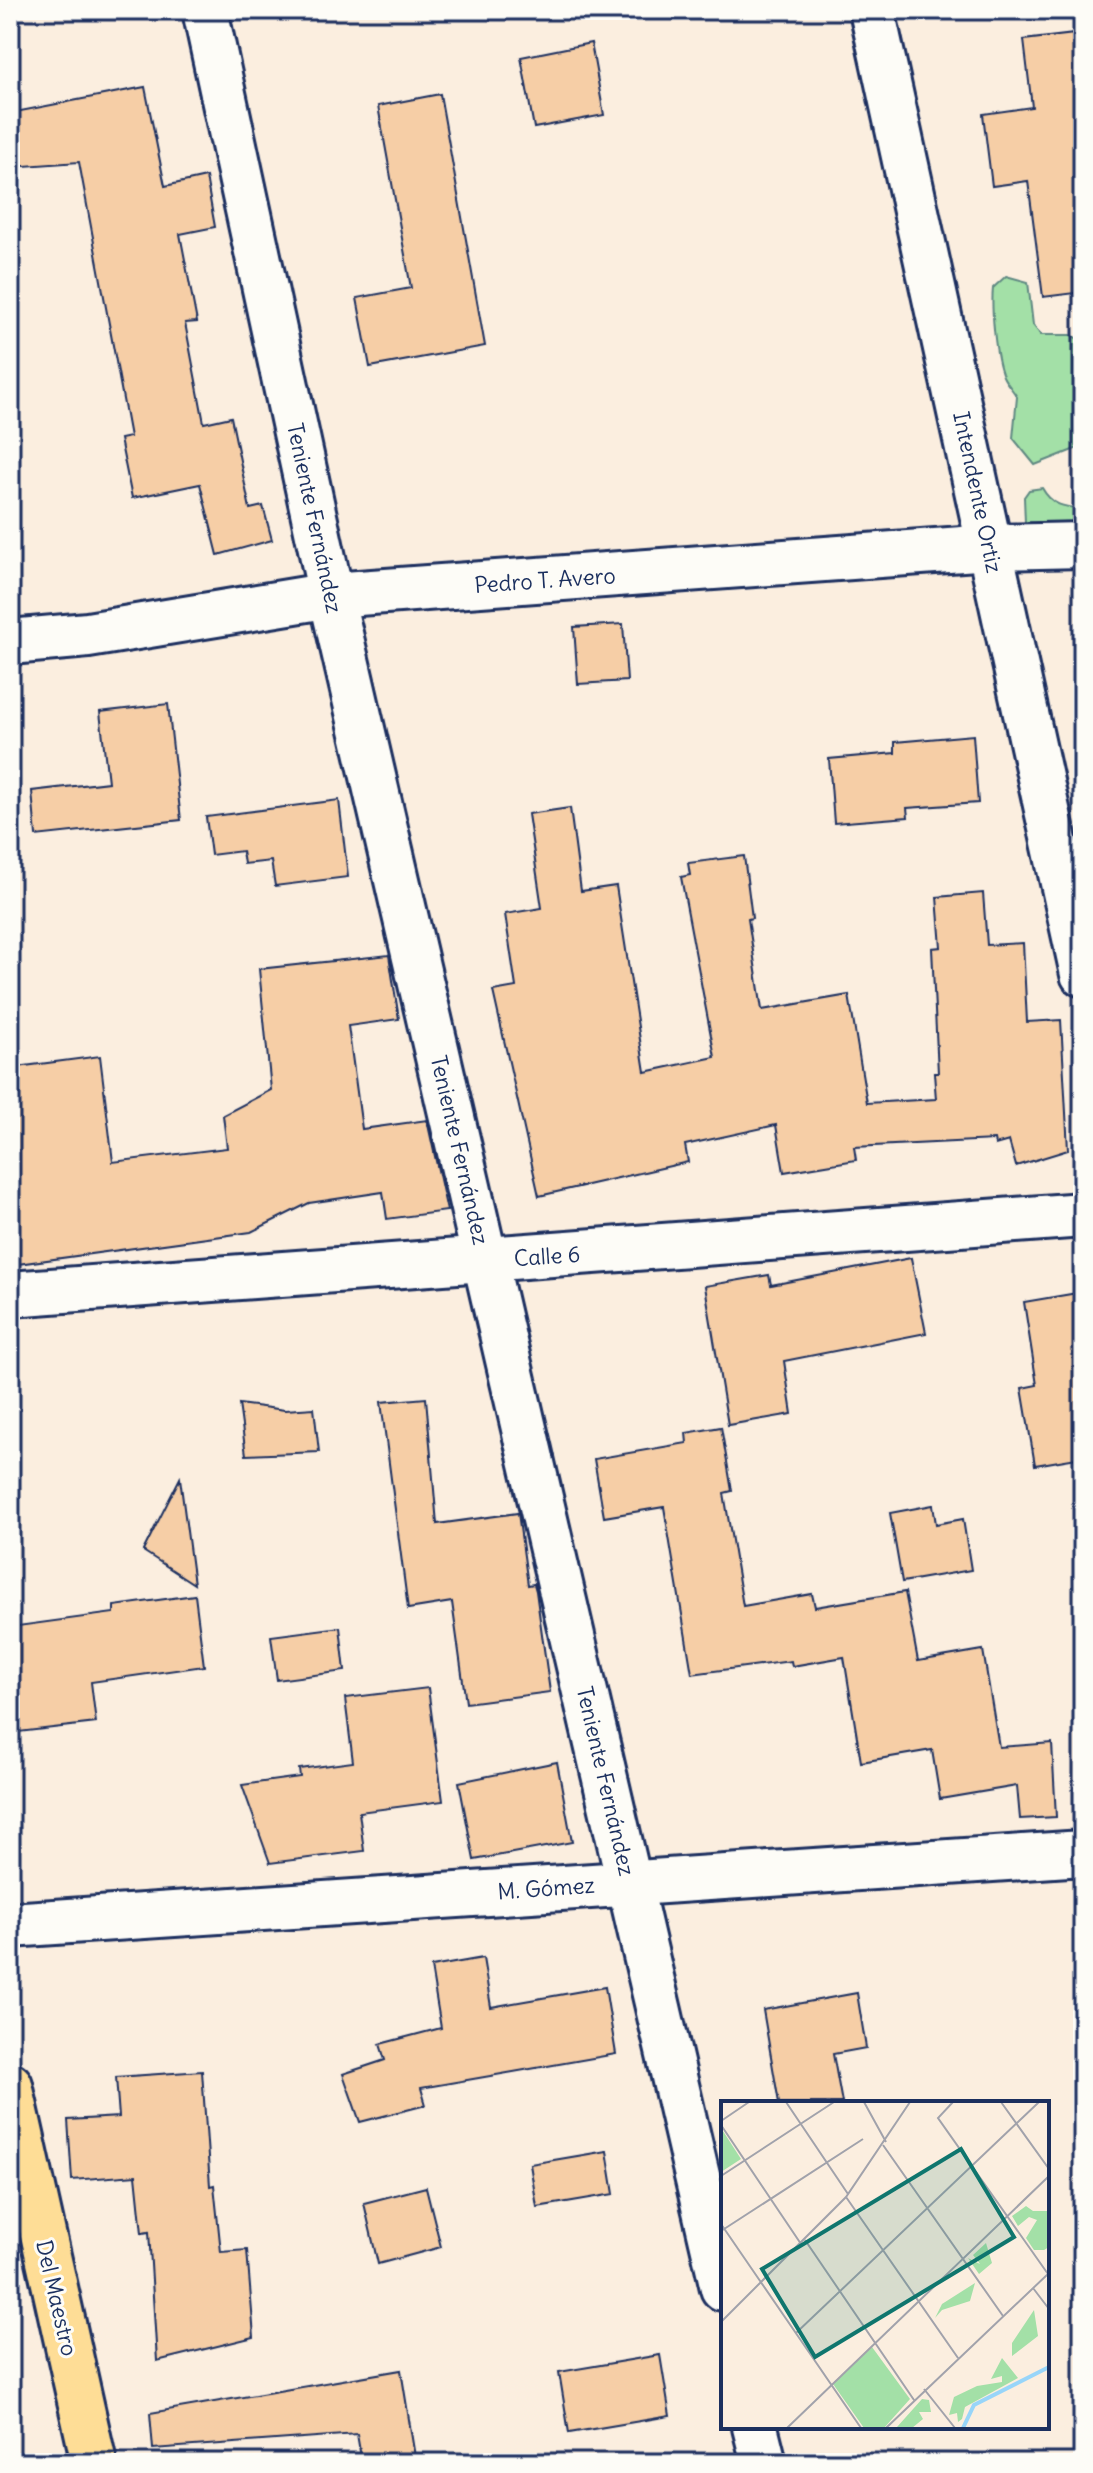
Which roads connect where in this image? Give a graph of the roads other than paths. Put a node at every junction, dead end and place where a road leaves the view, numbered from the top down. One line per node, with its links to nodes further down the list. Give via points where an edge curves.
1 (205, 10): 5 (street, Teniente Fernández)
2 (872, 10): 4 (street, Intendente Ortiz)
3 (1083, 545): 4 (street, Pedro T. Avero)
4 (990, 547): 5 (street, Pedro T. Avero); 7 (street, Intendente Ortiz)
5 (331, 595): 6 (street, Pedro T. Avero, via 88,635); 9 (street, Teniente Fernández)
6 (10, 642)
7 (1083, 974)
8 (1083, 1215): 9 (street, Calle 6)
9 (486, 1260): 10 (street, Calle 6); 12 (street, Teniente Fernández)
10 (10, 1294)
11 (1083, 1853): 12 (street, M. Gómez)
12 (629, 1883): 13 (street, M. Gómez); 15 (street, Teniente Fernández)
13 (10, 1925)
14 (10, 2085): 17 (main road, Del Maestro)
15 (721, 2279)
16 (756, 2429): 18 (street)
17 (94, 2463)
18 (764, 2463)

